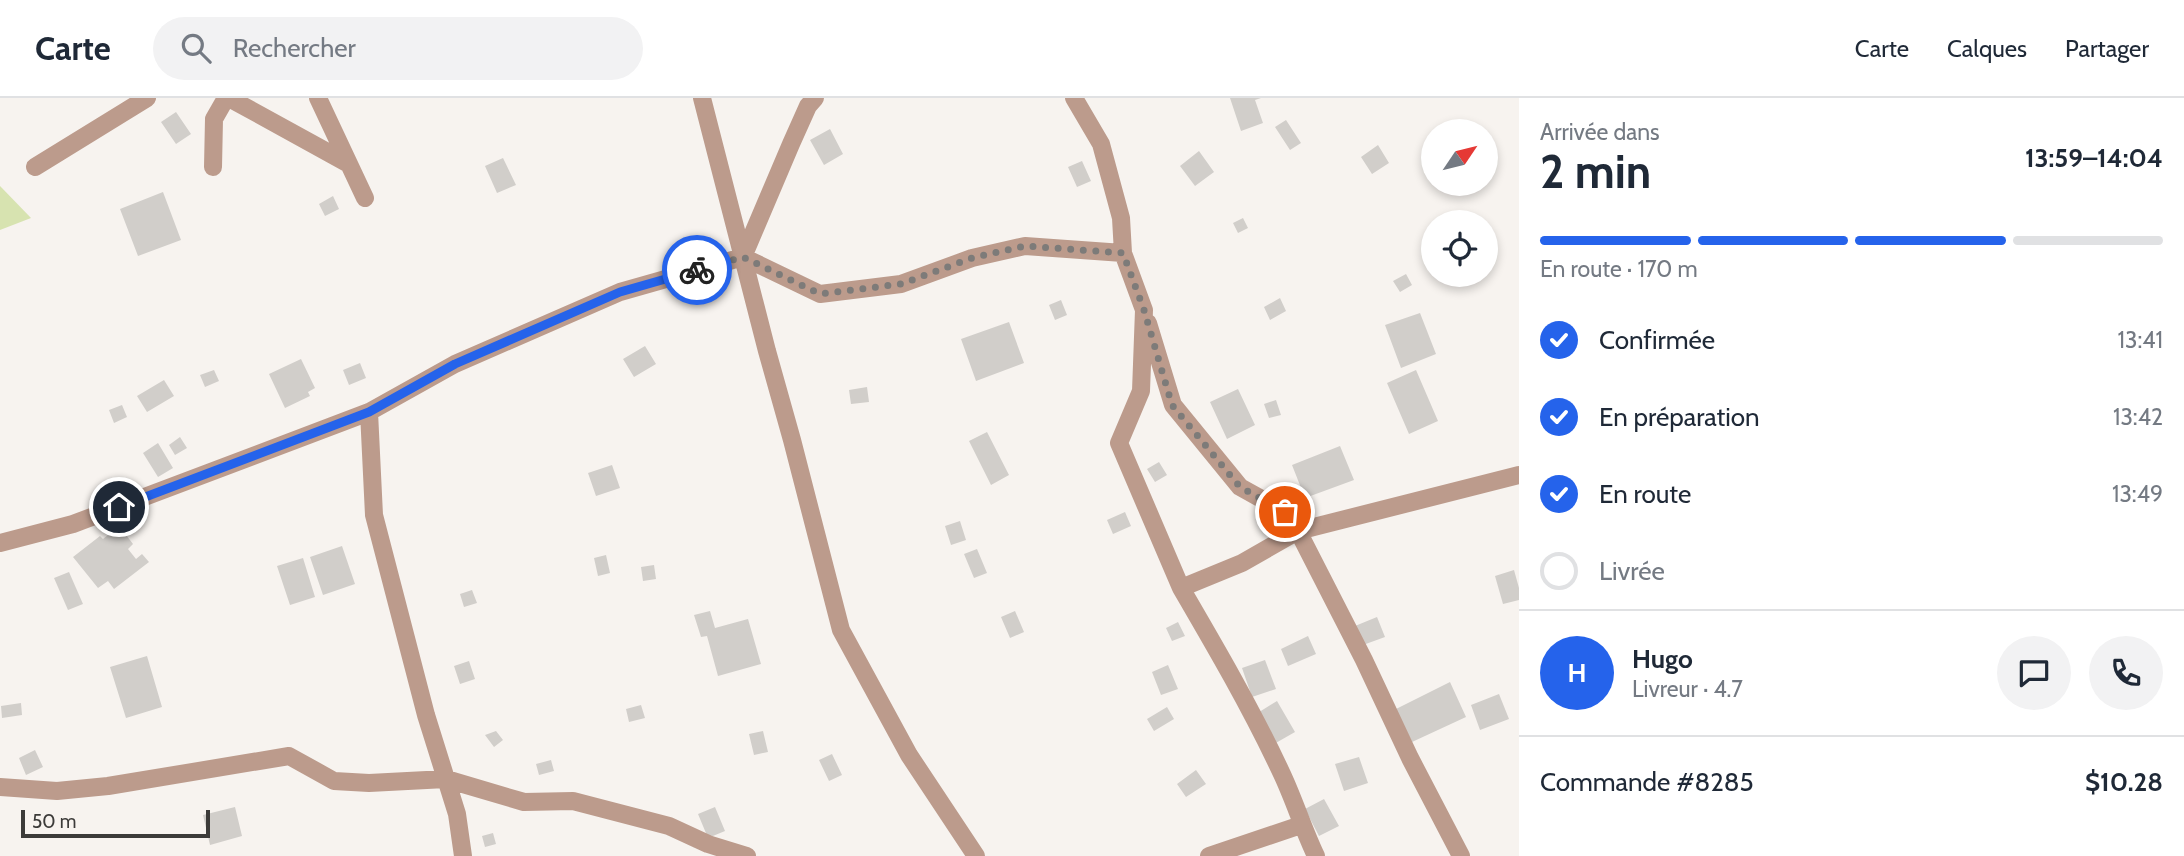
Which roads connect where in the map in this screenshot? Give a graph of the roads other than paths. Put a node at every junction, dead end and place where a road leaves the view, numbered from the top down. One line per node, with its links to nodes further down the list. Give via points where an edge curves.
1 (147, 98): 8 (street)
2 (227, 98): 7 (street); 9 (street, via 214,119)
3 (318, 98): 7 (street)
4 (702, 98): 12 (street)
5 (815, 98): 12 (street)
6 (1074, 98): 11 (street, via 1101,144 1121,218)
7 (349, 164): 10 (street)
8 (35, 167)
9 (213, 167)
10 (365, 198)
11 (1123, 253): 12 (street, via 1025,246 972,258 901,284 820,294); 13 (street)
12 (743, 257): 14 (street, via 620,292 455,364); 24 (street, via 841,630 909,755)
13 (1144, 310): 16 (street, via 1172,405 1240,487 1285,512); 18 (street, via 1140,391 1119,443)
14 (369, 412): 17 (street, via 73,524); 19 (street, via 374,515)
15 (1519, 475): 16 (street)
16 (1298, 531): 18 (street, via 1242,563); 27 (street)
17 (0, 542)
18 (1181, 588): 21 (street, via 1240,688)
19 (446, 779): 20 (street, via 334,781 289,756 108,786 57,791); 22 (street); 23 (street, via 524,802 573,801 669,826)
20 (0, 787)
21 (1301, 825): 25 (street); 26 (street)
22 (463, 856)
23 (747, 856)
24 (976, 856)
25 (1209, 856)
26 (1316, 856)
27 (1461, 856)

